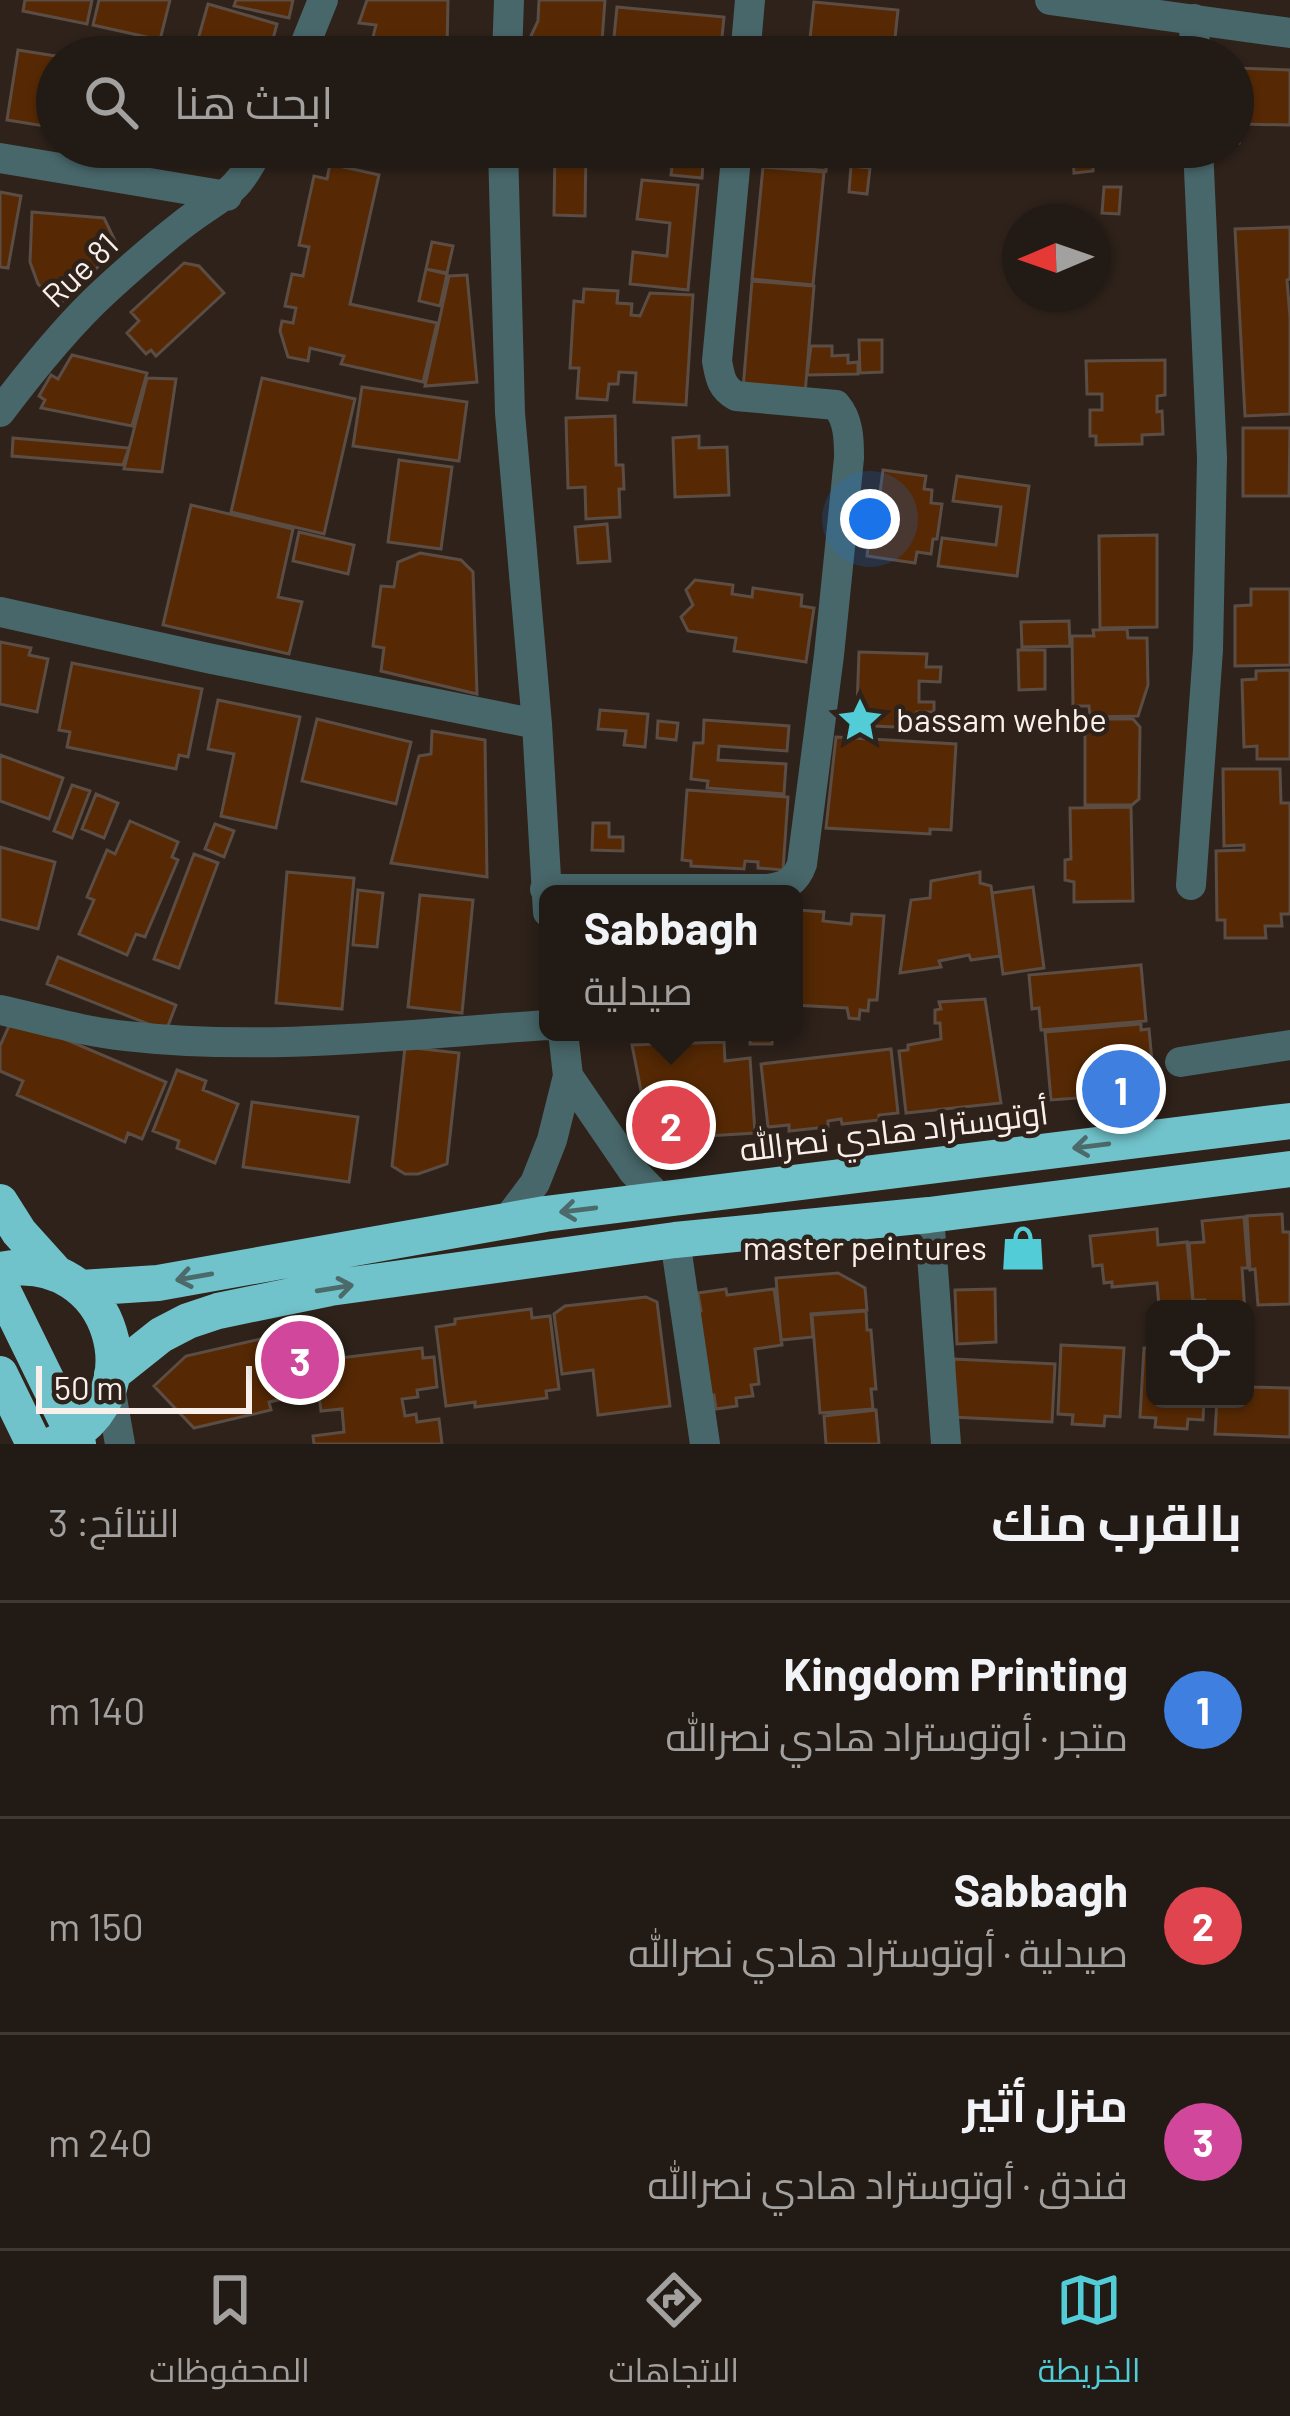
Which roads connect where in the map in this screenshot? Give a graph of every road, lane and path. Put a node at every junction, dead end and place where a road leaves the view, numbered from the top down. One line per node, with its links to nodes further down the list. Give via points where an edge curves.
1 (323, 0): 7 (street)
2 (509, 0): 8 (street)
3 (750, 0): 9 (street)
4 (1050, 0): 5 (street)
5 (1195, 19): 6 (street); 10 (street)
6 (1278, 21)
7 (308, 36)
8 (508, 36)
9 (747, 36)
10 (1195, 36)
11 (0, 158): 12 (street)
12 (36, 164)
13 (59, 168): 18 (street)
14 (248, 168): 18 (street)
15 (504, 168): 21 (street, via 510,413)
16 (735, 168): 23 (street, via 721,382 736,396 836,405 849,436 802,864)
17 (1199, 168): 24 (street, via 1212,458)
18 (226, 196): 19 (street, Rue 81, via 100,296)
19 (0, 412)
20 (0, 613): 21 (street)
21 (537, 724): 22 (street)
22 (546, 885)
23 (784, 885)
24 (1191, 885)
25 (0, 1010): 26 (street, via 123,1036 219,1041)
26 (539, 1026)
27 (564, 1041): 30 (street)
28 (1290, 1045): 29 (street)
29 (1180, 1062)
30 (568, 1076): 33 (street); 36 (street, via 535,1184)
31 (1290, 1121): 33 (highway, أوتوستراد هادي نصرالله, one-way to 33)
32 (1290, 1169): 35 (highway)
33 (660, 1199): 36 (highway, أوتوستراد هادي نصرالله, one-way to 36)
34 (0, 1202): 39 (highway)
35 (929, 1215): 37 (highway); 48 (street)
36 (508, 1220): 39 (highway, أوتوستراد هادي نصرالله, one-way to 39, via 158,1283)
37 (675, 1240): 42 (highway, one-way to 37, via 161,1335 218,1311); 47 (street)
38 (0, 1270): 39 (highway, أوتوستراد هادي نصرالله, via 27,1267)
39 (69, 1281): 42 (highway, via 93,1299 108,1327)
40 (0, 1285): 45 (highway)
41 (0, 1374): 43 (highway)
42 (111, 1380): 44 (highway, via 86,1424); 46 (street)
43 (34, 1444)
44 (54, 1444)
45 (78, 1444)
46 (120, 1444)
47 (705, 1444)
48 (946, 1444)

